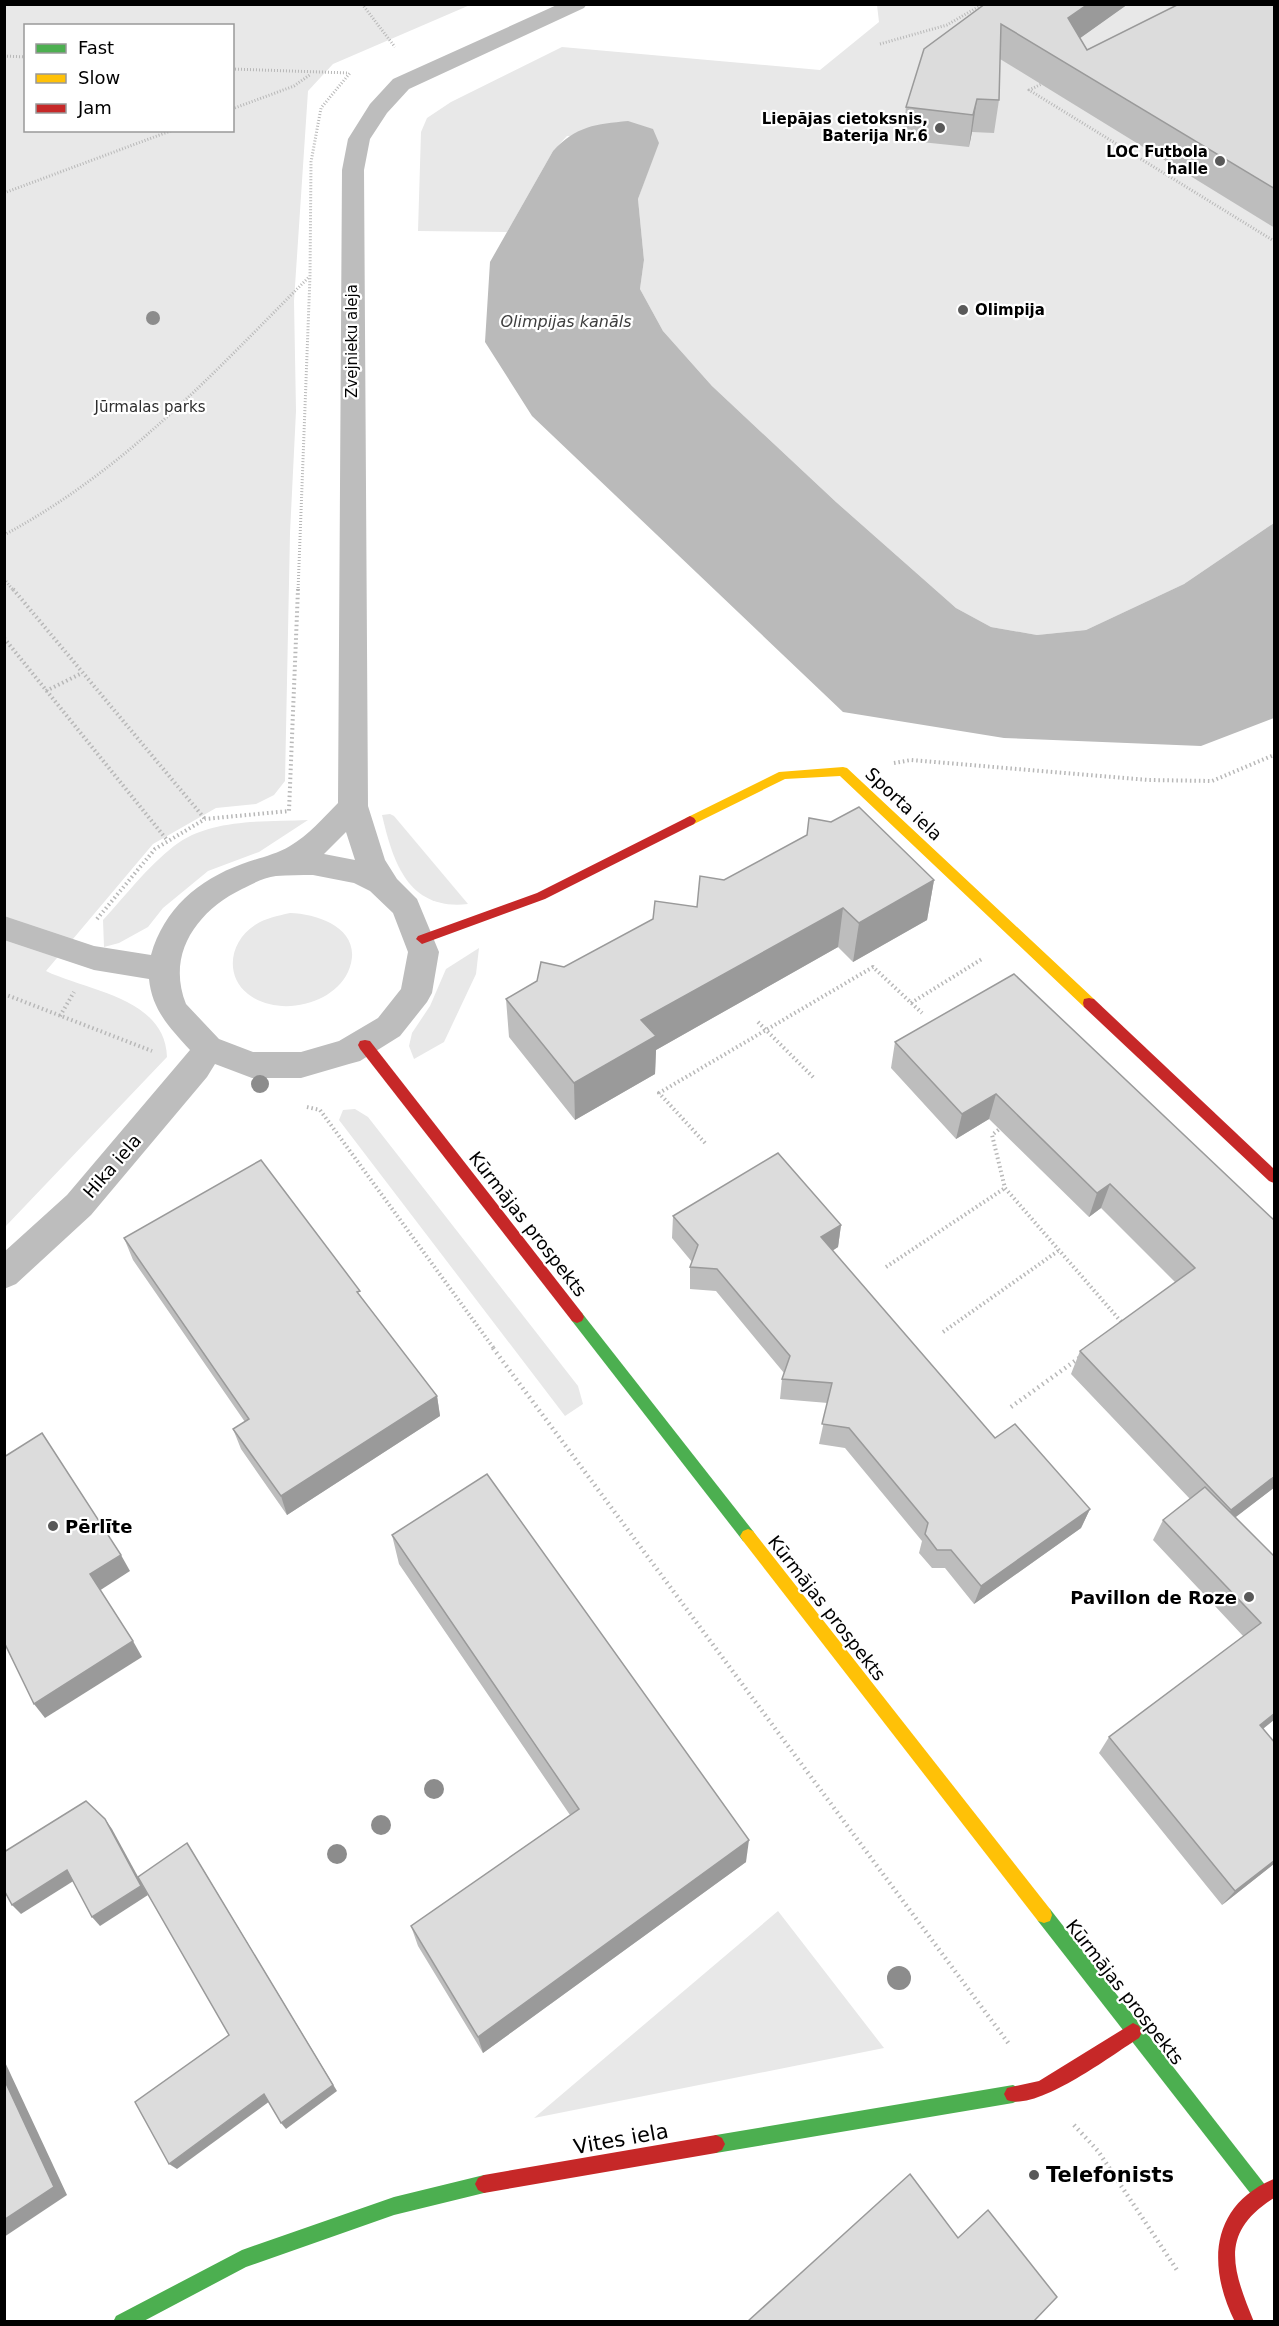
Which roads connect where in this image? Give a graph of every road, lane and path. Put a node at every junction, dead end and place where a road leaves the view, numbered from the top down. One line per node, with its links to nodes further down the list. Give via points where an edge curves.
1 (362, 4): 5 (path)
2 (577, 4): 23 (street, Zvejnieku aleja, via 401,84 378,109 359,139 353,182)
3 (983, 4): 4 (path, via 967,17 933,32)
4 (880, 44)
5 (397, 50)
6 (4, 56): 7 (path)
7 (24, 57)
8 (234, 69): 9 (path)
9 (312, 73): 11 (path, via 294,86); 15 (path, via 350,74 329,96 317,120 311,162)
10 (1050, 80): 14 (path, via 1029,90)
11 (234, 108)
12 (168, 132): 13 (path)
13 (4, 193)
14 (1275, 241)
15 (310, 276): 16 (path, via 140,443 87,487 33,522); 24 (path, via 289,811)
16 (4, 535)
17 (4, 579): 19 (path)
18 (4, 638): 20 (path)
19 (82, 673): 20 (path); 24 (path)
20 (46, 691): 25 (path)
21 (1275, 755): 22 (path, via 1212,781 1148,780 911,760)
22 (843, 771): 30 (street, Sporta iela, via 783,775 541,896); 45 (street, Sporta iela)
23 (353, 806): 26 (street, via 308,850); 27 (street, Zvejnieku aleja, via 371,863)
24 (204, 819): 25 (path)
25 (167, 840): 28 (path, via 155,849)
26 (278, 866): 27 (street, via 326,864 368,877); 32 (street, via 229,881 199,902 177,928 167,948)
27 (387, 888): 30 (street, via 403,902)
28 (95, 923)
29 (4, 928): 32 (street, via 94,958)
30 (422, 939): 39 (street, via 421,978 413,997 401,1015)
31 (987, 955): 34 (path)
32 (164, 969): 40 (street, via 170,1005 192,1036)
33 (4, 994): 36 (path)
34 (911, 1003): 35 (path); 38 (path, via 873,967)
35 (922, 1013)
36 (60, 1016)
37 (758, 1022): 38 (path)
38 (767, 1029): 41 (path); 44 (path, via 659,1093)
39 (365, 1045): 40 (street, via 331,1060 285,1067 240,1061); 55 (street, Kūrmājas prospekts)
40 (208, 1048): 49 (street, Hika iela, via 196,1068 79,1205)
41 (814, 1078)
42 (298, 1105): 54 (path, via 320,1110)
43 (1010, 1120): 46 (path, via 992,1135)
44 (705, 1143)
45 (1275, 1177)
46 (1005, 1188): 47 (path); 48 (path)
47 (1059, 1251): 50 (path); 51 (path, via 1124,1325)
48 (886, 1267)
49 (4, 1274)
50 (943, 1332)
51 (1115, 1332)
52 (1087, 1352): 53 (path)
53 (1011, 1407)
54 (984, 2012)
55 (1133, 2032): 58 (street, Kūrmājas prospekts); 60 (street, Vites iela, via 1042,2089 481,2184 394,2206 242,2259)
56 (1098, 2151): 59 (path)
57 (1275, 2188): 58 (street)
58 (1260, 2192): 61 (street, via 1240,2209 1228,2233 1225,2261 1229,2289)
59 (1180, 2274)
60 (122, 2322)
61 (1245, 2322)

